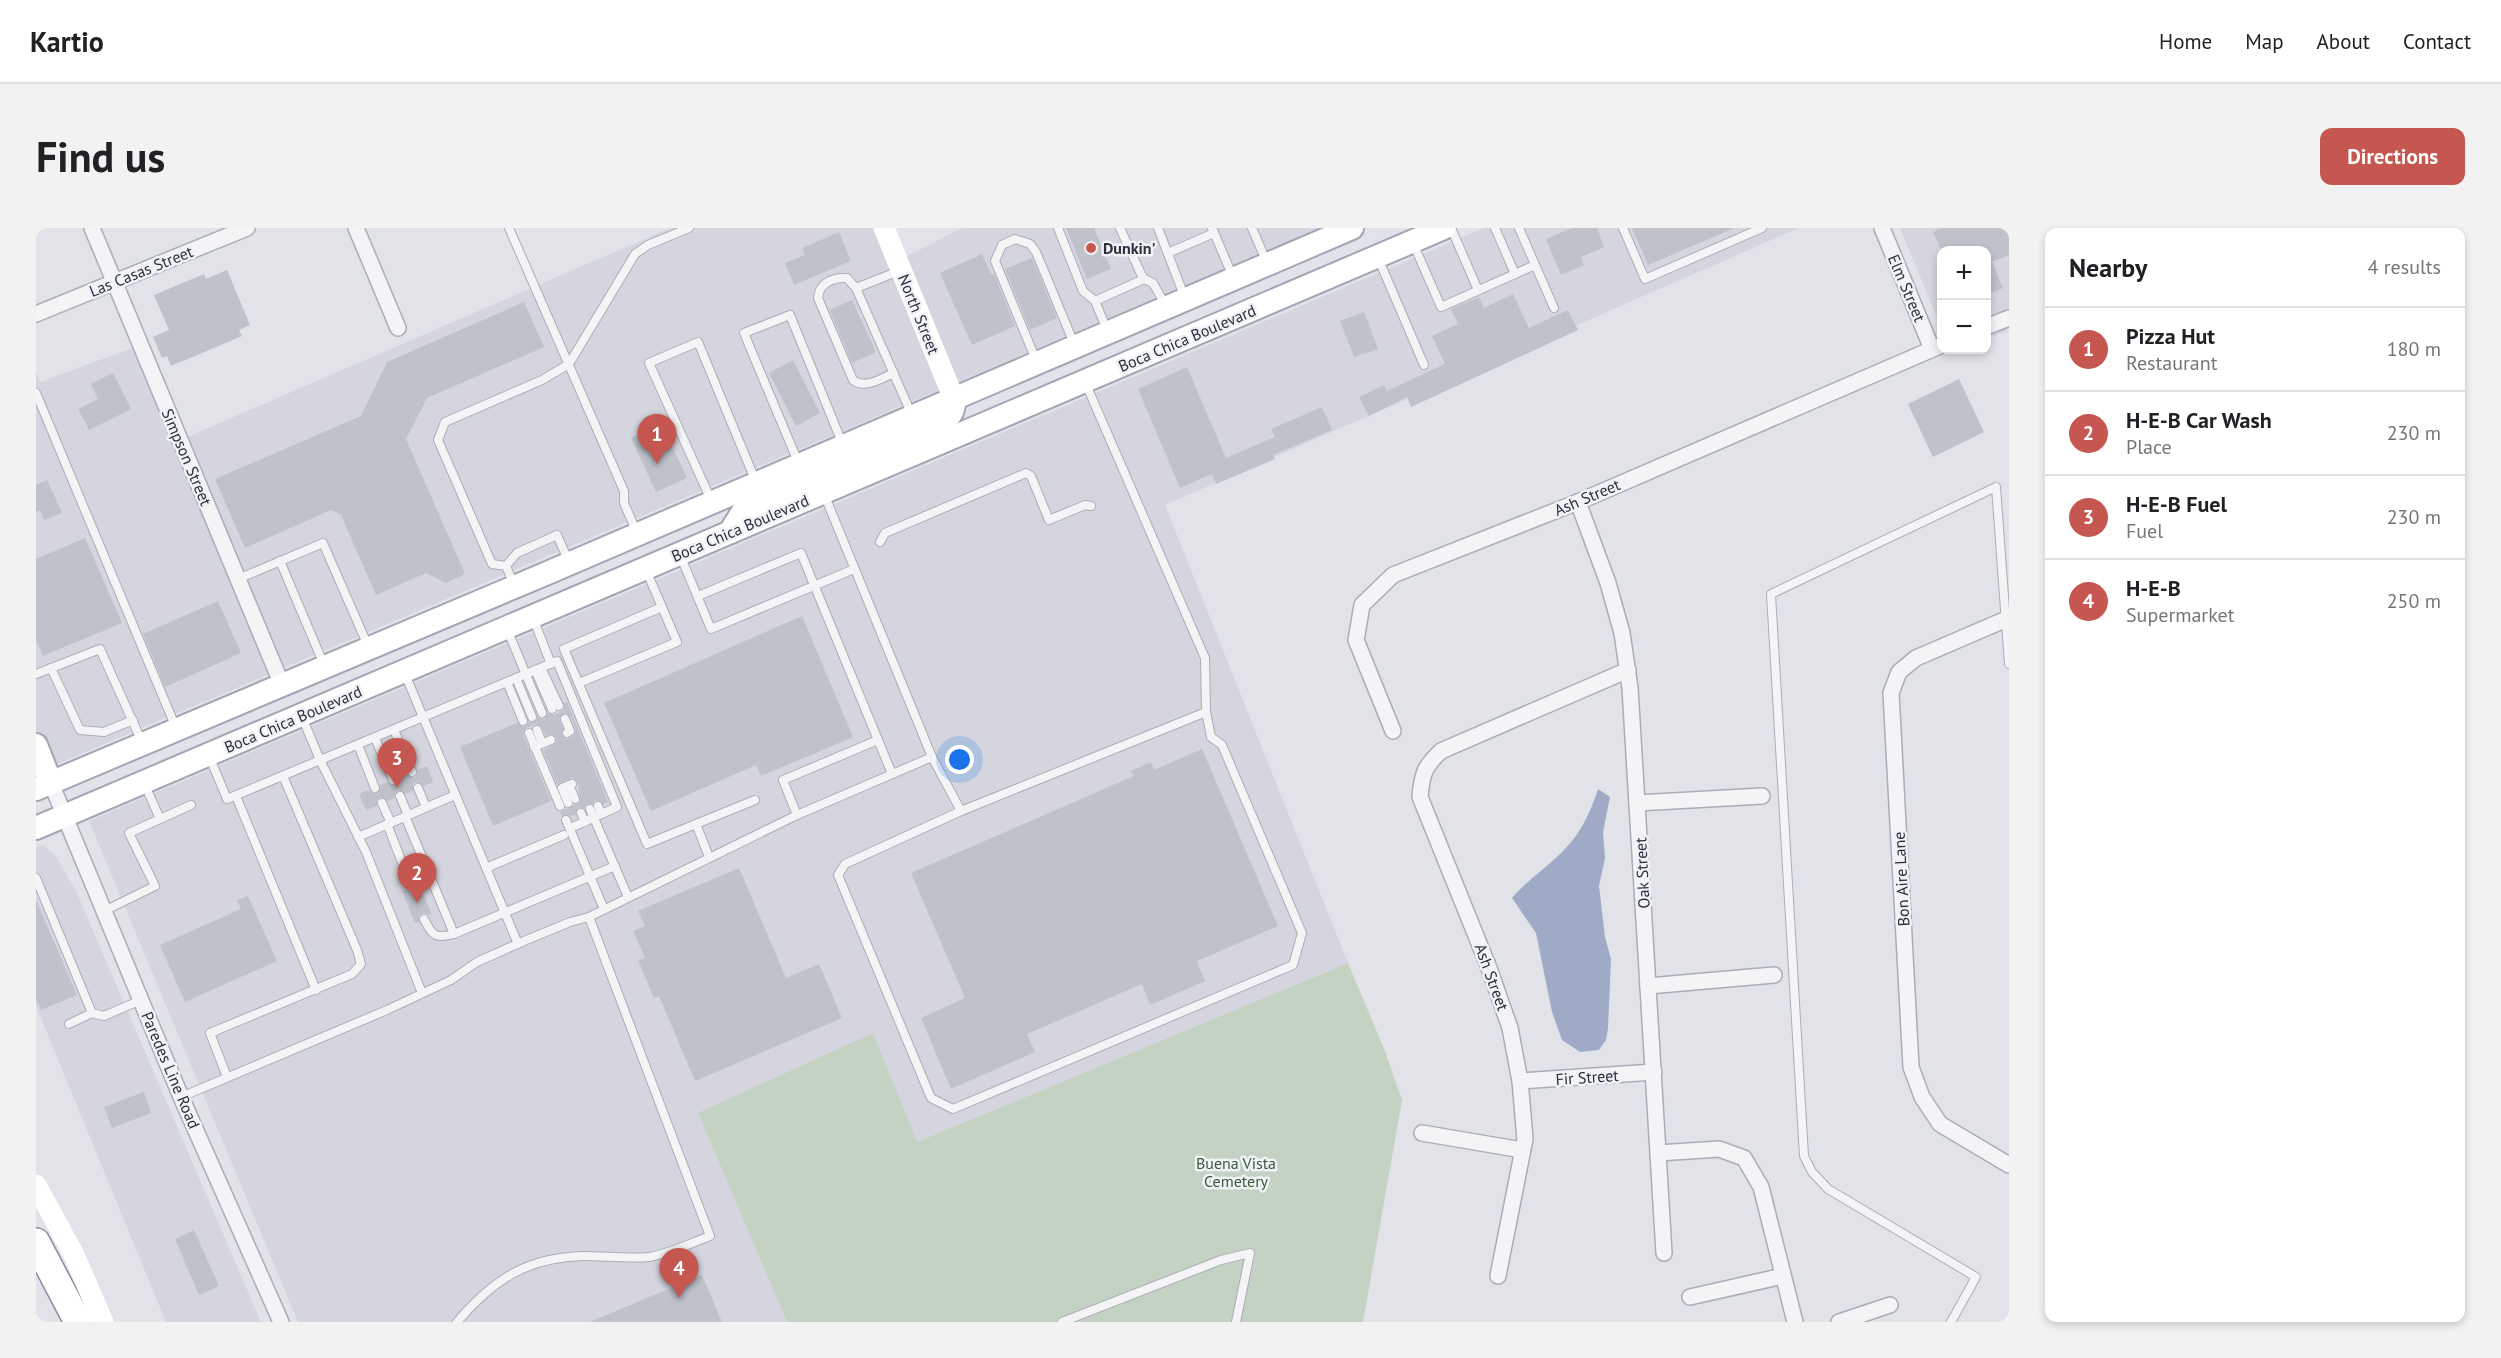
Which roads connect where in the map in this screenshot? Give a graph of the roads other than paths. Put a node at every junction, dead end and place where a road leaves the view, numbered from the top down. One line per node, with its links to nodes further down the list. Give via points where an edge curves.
1 (92, 228): 30 (street, Simpson Street)
2 (247, 228): 20 (street, Las Casas Street)
3 (356, 228): 40 (street)
4 (509, 228): 45 (lane)
5 (689, 228): 45 (lane, via 635,254)
6 (884, 228): 26 (street, North Street)
7 (1058, 228): 34 (lane, via 1083,291)
8 (1120, 228): 28 (lane)
9 (1158, 228): 22 (lane)
10 (1252, 228): 24 (lane)
11 (1352, 228): 24 (main road, Boca Chica Boulevard)
12 (1444, 228): 21 (main road, Boca Chica Boulevard)
13 (1451, 228): 33 (lane)
14 (1496, 228): 27 (lane)
15 (1519, 228): 25 (lane)
16 (1623, 228): 17 (lane, via 1645,279)
17 (1762, 228)
18 (1882, 228): 43 (street, Elm Street)
19 (1213, 230): 22 (lane); 29 (lane)
20 (221, 233): 30 (street, Las Casas Street)
21 (1413, 241): 23 (main road, Boca Chica Boulevard); 33 (lane, via 1441,307)
22 (1168, 253): 35 (lane)
23 (1377, 256): 46 (lane); 48 (main road, Boca Chica Boulevard)
24 (1268, 264): 29 (main road, Boca Chica Boulevard)
25 (1535, 265): 27 (lane); 36 (lane)
26 (901, 270): 31 (lane); 50 (street, North Street)
27 (1515, 274): 33 (lane)
28 (1144, 279): 34 (lane); 35 (lane)
29 (1233, 279): 32 (main road, Boca Chica Boulevard)
30 (114, 283): 37 (street, Las Casas Street); 69 (street, Simpson Street)
31 (856, 288): 47 (lane); 47 (lane, via 847,278 840,277 818,290 853,380 863,385)
32 (1213, 288): 35 (main road, Boca Chica Boulevard); 52 (main road, via 1203,308 991,399 981,414)
33 (1478, 290)
34 (1095, 301): 41 (lane)
35 (1176, 303): 41 (main road, Boca Chica Boulevard)
36 (1554, 308)
37 (36, 314)
38 (2009, 318): 39 (street)
39 (1991, 325)
40 (399, 328)
41 (1108, 333): 42 (main road, Boca Chica Boulevard)
42 (1075, 347): 44 (main road, Boca Chica Boulevard); 44 (lane, via 1036,252 1030,244 1015,239 1002,245 994,261)
43 (1937, 347): 58 (street, Ash Street)
44 (1037, 363): 50 (main road, Boca Chica Boulevard)
45 (569, 364): 61 (lane, via 624,491 624,503); 66 (lane, via 542,380 445,422 438,440 492,564)
46 (1424, 365)
47 (894, 373): 51 (lane)
48 (1084, 381): 52 (main road, Boca Chica Boulevard); 92 (lane, via 1205,658)
49 (36, 393): 100 (lane)
50 (954, 399): 51 (main road, Boca Chica Boulevard); 60 (main road, via 954,409 937,427 745,508)
51 (912, 416): 53 (main road, Boca Chica Boulevard)
52 (985, 424): 56 (main road, Boca Chica Boulevard)
53 (843, 446): 54 (main road, Boca Chica Boulevard); 54 (lane, via 790,315 744,333)
54 (799, 465): 55 (main road, Boca Chica Boulevard)
55 (756, 483): 57 (main road, Boca Chica Boulevard); 57 (lane, via 698,342 649,363)
56 (823, 492): 60 (main road, Boca Chica Boulevard); 68 (lane)
57 (712, 502): 61 (main road, Boca Chica Boulevard)
58 (1578, 502): 83 (street, Oak Street, via 1608,583); 102 (street, Ash Street, via 1393,575 1362,605 1356,640)
59 (1091, 506): 62 (lane, via 1049,520 1031,476 1026,473 885,533)
60 (730, 532): 63 (main road, Boca Chica Boulevard)
61 (638, 534): 65 (main road, Boca Chica Boulevard)
62 (880, 542)
63 (680, 554): 67 (main road, Boca Chica Boulevard); 72 (lane)
64 (280, 561): 69 (lane); 77 (lane, via 323,543); 80 (lane)
65 (569, 564): 66 (lane, via 557,536 517,553); 71 (main road, Boca Chica Boulevard)
66 (506, 566): 71 (lane)
67 (646, 568): 73 (lane); 74 (main road, Boca Chica Boulevard)
68 (854, 569): 70 (lane); 113 (lane)
69 (238, 579): 90 (street, Simpson Street)
70 (815, 586): 72 (lane, via 801,553); 72 (lane, via 711,629); 107 (lane)
71 (515, 587): 77 (main road, Boca Chica Boulevard)
72 (698, 596)
73 (662, 607): 89 (lane, via 564,649); 89 (lane, via 677,642)
74 (533, 616): 76 (main road, Boca Chica Boulevard); 78 (lane)
75 (2008, 618): 79 (lane); 173 (street, Bon Aire Lane, via 1916,658 1899,672 1892,693 1911,1067 1922,1097 1940,1124); 189 (lane, via 1996,488 1771,594 1804,1155 1812,1172 1828,1189 1976,1277)
76 (506, 628): 84 (main road, Boca Chica Boulevard); 86 (lane)
77 (369, 648): 80 (main road, Boca Chica Boulevard)
78 (551, 664): 82 (lane); 133 (lane, via 557,661 617,807)
79 (2009, 664)
80 (325, 667): 90 (main road, Boca Chica Boulevard)
81 (51, 668): 85 (lane); 98 (lane, via 80,730 104,732); 98 (lane, via 100,649)
82 (538, 669): 86 (lane); 91 (lane)
83 (1628, 670): 130 (street, Oak Street); 168 (street, Ash Street, via 1441,751 1422,774 1420,797 1493,978 1510,1028)
84 (404, 672): 94 (main road, Boca Chica Boulevard); 96 (lane)
85 (36, 674)
86 (525, 674): 87 (lane); 93 (lane)
87 (516, 678): 88 (lane); 95 (lane)
88 (507, 682): 96 (lane); 99 (lane)
89 (579, 683): 141 (lane, via 647,844)
90 (282, 685): 100 (main road, Boca Chica Boulevard)
91 (555, 707)
92 (1206, 712): 134 (lane); 134 (lane, via 1211,737 1222,745 1302,933 1293,965 953,1109 931,1098 838,875 845,864)
93 (542, 713)
94 (302, 715): 112 (main road, Boca Chica Boulevard); 114 (lane)
95 (532, 717)
96 (422, 718): 101 (lane); 125 (lane)
97 (565, 718): 104 (lane, via 570,731)
98 (133, 720): 108 (lane)
99 (523, 721)
100 (176, 730): 108 (main road, Boca Chica Boulevard)
101 (394, 730): 105 (lane); 115 (lane)
102 (1393, 731)
103 (533, 732): 111 (lane)
104 (567, 733)
105 (375, 738): 110 (lane); 118 (lane)
106 (551, 740): 111 (lane)
107 (878, 740): 116 (lane); 135 (lane, via 783,780)
108 (143, 743): 121 (main road, Boca Chica Boulevard)
109 (36, 745): 121 (main road)
110 (358, 745): 114 (lane); 122 (lane)
111 (538, 745): 120 (lane, via 568,803)
112 (208, 755): 119 (main road, Boca Chica Boulevard); 124 (lane, via 227,800)
113 (932, 757): 116 (lane); 134 (lane)
114 (320, 760): 117 (lane); 144 (lane)
115 (412, 772)
116 (892, 774): 135 (lane)
117 (283, 776): 124 (lane); 161 (lane, via 361,964 352,974)
118 (393, 780)
119 (143, 782): 136 (main road, Boca Chica Boulevard); 139 (lane)
120 (570, 785)
121 (44, 786): 136 (street, Paredes Line Road)
122 (375, 788)
123 (418, 788): 132 (lane)
124 (236, 795): 161 (lane)
125 (455, 795): 132 (lane); 147 (lane)
126 (400, 796): 137 (lane)
127 (1762, 796): 130 (street)
128 (754, 800): 141 (lane)
129 (382, 803): 140 (lane)
130 (1637, 803): 160 (street, Oak Street)
131 (191, 805): 139 (lane)
132 (426, 807): 137 (lane)
133 (601, 807): 138 (lane); 138 (lane)
134 (961, 811)
135 (797, 815): 145 (lane)
136 (65, 816): 142 (main road, Boca Chica Boulevard); 153 (street, Paredes Line Road)
137 (407, 816): 140 (lane); 157 (lane)
138 (598, 816): 146 (lane); 148 (lane, via 579,824 573,816)
139 (160, 819): 153 (lane, via 129,834 154,886)
140 (389, 824): 144 (lane); 150 (lane)
141 (696, 824): 145 (lane)
142 (36, 828)
143 (564, 835): 147 (lane)
144 (358, 837): 162 (lane)
145 (709, 857): 151 (lane)
146 (615, 866): 148 (lane); 151 (lane)
147 (486, 868): 154 (lane)
148 (590, 877): 152 (lane); 154 (lane)
149 (36, 878): 164 (lane)
150 (412, 888)
151 (628, 897): 152 (lane)
152 (604, 909): 155 (lane)
153 (104, 911): 163 (street, Paredes Line Road)
154 (505, 912): 157 (lane); 158 (lane)
155 (589, 917): 158 (lane); 184 (lane, via 710,1236 650,1257 582,1256 539,1261 512,1272 493,1286)
156 (424, 919): 157 (lane, via 435,937)
157 (454, 934)
158 (518, 944): 162 (lane)
159 (1774, 975): 160 (street)
160 (1648, 986): 166 (street, Oak Street)
161 (316, 990): 167 (lane, via 210,1033)
162 (422, 993): 167 (lane)
163 (141, 1000): 164 (lane, via 104,1016); 169 (street, Paredes Line Road)
164 (92, 1013): 165 (lane)
165 (69, 1024)
166 (1654, 1072): 168 (street, Fir Street); 172 (street, Oak Street)
167 (227, 1077): 169 (lane)
168 (1520, 1081): 171 (street, Ash Street, via 1525,1139)
169 (181, 1097): 183 (street, Paredes Line Road)
170 (1422, 1133): 171 (street)
171 (1522, 1149): 177 (street, Ash Street)
172 (1658, 1153): 176 (street, Oak Street); 178 (street, via 1719,1149 1744,1158 1761,1187)
173 (2009, 1165)
174 (36, 1185): 182 (street, via 74,1255)
175 (36, 1242): 181 (highway)
176 (1664, 1253)
177 (1498, 1276)
178 (1783, 1276): 179 (street); 187 (street)
179 (1690, 1297)
180 (1890, 1305): 188 (street)
181 (78, 1322)
182 (103, 1322)
183 (281, 1322)
184 (457, 1322)
185 (1062, 1322): 186 (lane, via 1250,1252)
186 (1236, 1322)
187 (1795, 1322)
188 (1839, 1322)
189 (1951, 1322)

